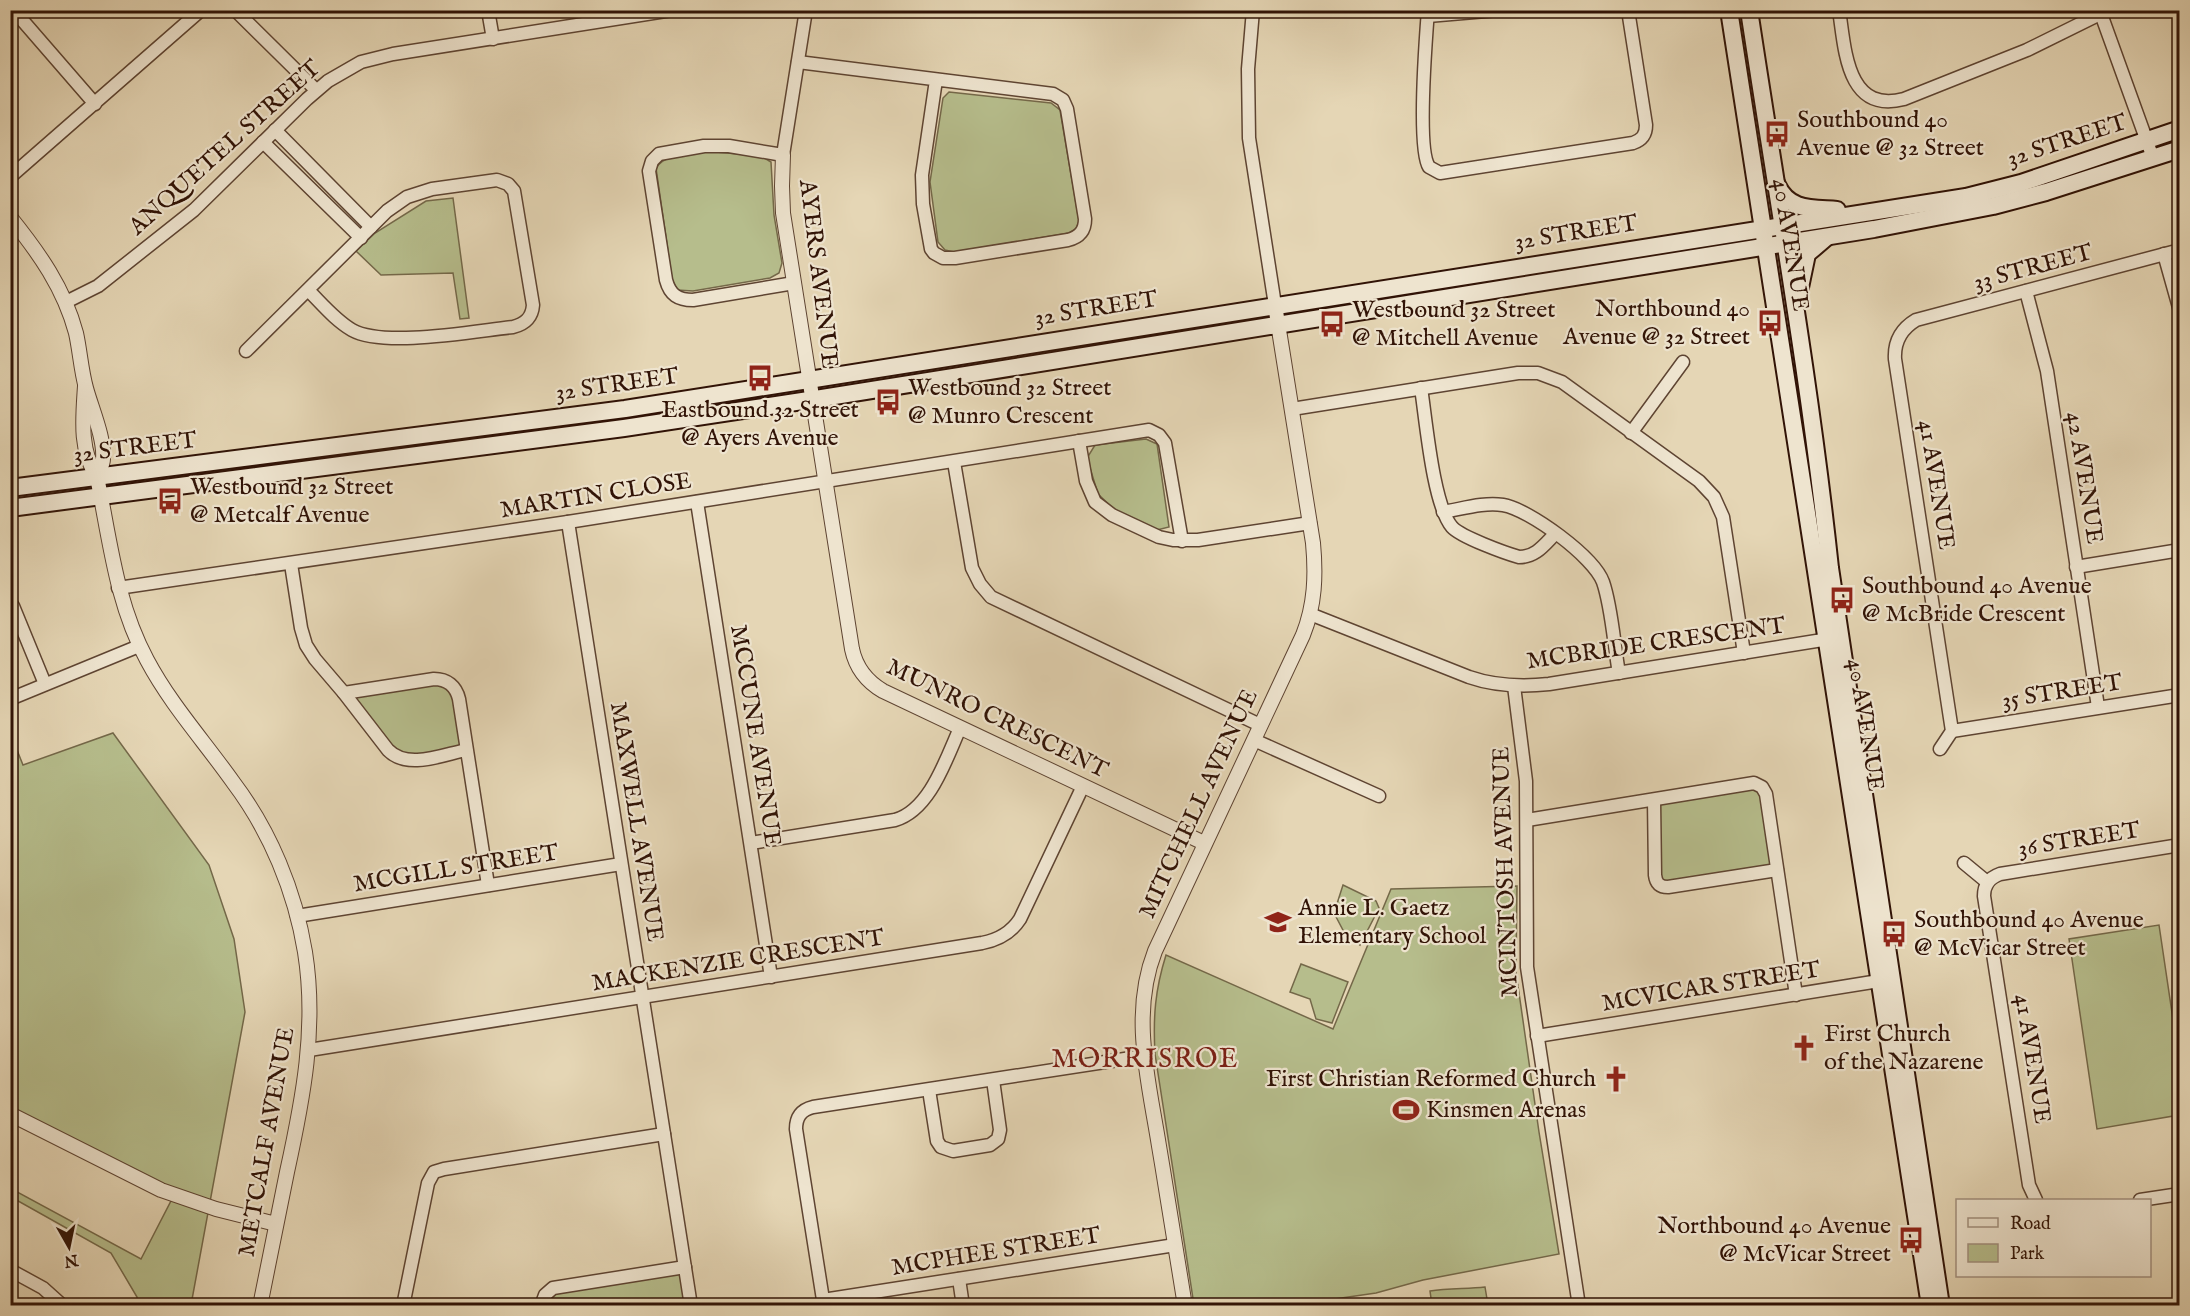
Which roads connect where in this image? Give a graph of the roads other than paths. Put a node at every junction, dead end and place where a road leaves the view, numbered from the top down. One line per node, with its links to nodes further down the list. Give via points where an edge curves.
1 (201, 10): 19 (street)
2 (235, 10): 18 (street)
3 (488, 10): 15 (street)
4 (672, 10): 15 (street, ANQUETEL STREET)
5 (806, 10): 16 (street, AYERS AVENUE)
6 (1253, 10): 46 (street, via 1248,69 1249,138)
7 (1498, 10): 13 (street)
8 (1628, 10): 13 (street, via 1646,125 1641,139 1445,173 1432,169 1425,152)
9 (1729, 10): 35 (main road, 40 AVENUE)
10 (1749, 10): 29 (main road, 40 AVENUE)
11 (1839, 10): 12 (street, via 1855,83 1880,100 1893,101 2027,50)
12 (2104, 12): 22 (street)
13 (1428, 13)
14 (23, 21): 19 (street)
15 (493, 39): 18 (street, ANQUETEL STREET, via 372,59 338,74)
16 (798, 62): 17 (street); 25 (street, AYERS AVENUE)
17 (936, 80): 17 (street, via 921,186 934,253 955,258 1077,237 1085,219 1063,100 1053,94)
18 (316, 90): 21 (street, ANQUETEL STREET)
19 (95, 104): 27 (street)
20 (2180, 129): 22 (main road, 32 STREET)
21 (275, 130): 23 (street, ANQUETEL STREET); 28 (street)
22 (2146, 140): 26 (street); 31 (main road, 32 STREET, via 2021,183 1966,197)
23 (263, 142): 30 (street); 45 (street, ANQUETEL STREET, via 194,210 98,286)
24 (2180, 150): 26 (main road, 32 STREET)
25 (783, 154): 42 (street, AYERS AVENUE, via 783,207); 42 (street, via 704,146 659,154 649,171 671,294 693,300)
26 (2153, 159): 36 (main road, 32 STREET, via 1994,206)
27 (10, 177)
28 (324, 180): 30 (street); 34 (street)
29 (1775, 183): 31 (main road, via 1787,201 1797,206); 33 (main road, 40 AVENUE)
30 (313, 192): 37 (street)
31 (1865, 212): 33 (main road, 32 STREET)
32 (10, 217): 45 (street, via 44,261)
33 (1782, 225): 35 (main road, 32 STREET); 38 (main road, 40 AVENUE)
34 (371, 227): 37 (street); 43 (street, via 394,205 422,191 490,180 508,184 517,200 533,305 530,316 513,327 375,338 343,324)
35 (1763, 228): 39 (main road, 40 AVENUE); 46 (main road, 32 STREET)
36 (1830, 235): 38 (main road, 32 STREET); 48 (main road, via 1807,254)
37 (361, 238): 43 (street)
38 (1784, 243): 39 (main road, 32 STREET); 48 (main road, 40 AVENUE)
39 (1766, 246): 49 (main road, 32 STREET); 77 (main road, 40 AVENUE)
40 (2180, 250): 41 (street, 33 STREET)
41 (2164, 254): 44 (street, 33 STREET); 47 (street)
42 (794, 283): 53 (street, AYERS AVENUE)
43 (308, 290): 51 (street)
44 (2026, 291): 50 (street, 33 STREET, via 1916,320); 73 (street, 42 AVENUE, via 2047,371)
45 (66, 302): 60 (street, via 104,460)
46 (1275, 305): 49 (street, MITCHELL AVENUE); 53 (main road, 32 STREET)
47 (2180, 311)
48 (1797, 322): 77 (main road, 40 AVENUE, via 1821,481)
49 (1278, 325): 55 (main road, 32 STREET); 56 (street, MITCHELL AVENUE)
50 (1902, 333): 89 (street, 41 AVENUE, via 1895,359)
51 (246, 351)
52 (1683, 362): 57 (street)
53 (809, 379): 55 (street, AYERS AVENUE); 60 (main road, 32 STREET, via 625,409)
54 (1421, 388): 56 (street); 57 (street, via 1518,372 1538,373 1569,387); 66 (street)
55 (813, 400): 61 (street, MUNRO CRESCENT); 63 (main road, 32 STREET, via 624,429)
56 (1292, 409): 68 (street, MITCHELL AVENUE)
57 (1631, 433): 79 (street, via 1699,482 1718,505)
58 (1079, 441): 59 (street, MARTIN CLOSE); 70 (street, via 1086,481 1100,507 1152,534); 70 (street, MARTIN CLOSE, via 1149,430 1159,435 1166,449)
59 (954, 462): 61 (street, MARTIN CLOSE); 87 (street, via 972,568 991,597)
60 (97, 477): 62 (main road, 32 STREET); 63 (street, METCALF AVENUE)
61 (826, 482): 64 (street, MARTIN CLOSE); 88 (street, MUNRO CRESCENT, via 858,668 874,686)
62 (10, 488)
63 (101, 497): 65 (main road, 32 STREET); 74 (street, METCALF AVENUE)
64 (697, 502): 67 (street, MARTIN CLOSE); 97 (street, MCCUNE AVENUE)
65 (10, 508)
66 (1443, 512): 69 (street, via 1502,505 1521,511); 69 (street, via 1459,532 1519,557 1533,555)
67 (568, 522): 72 (street, MARTIN CLOSE); 101 (street, MAXWELL AVENUE)
68 (1310, 523): 70 (street); 76 (street, MITCHELL AVENUE, via 1315,574)
69 (1555, 534): 80 (street, via 1587,557 1599,572)
70 (1182, 541)
71 (2180, 550): 73 (street)
72 (291, 564): 74 (street, MARTIN CLOSE); 83 (street, via 306,645)
73 (2076, 567): 86 (street, 42 AVENUE)
74 (118, 588): 78 (street, METCALF AVENUE)
75 (13, 606): 81 (street)
76 (1310, 614): 82 (street, MCBRIDE CRESCENT, via 1469,677); 87 (street, MITCHELL AVENUE)
77 (1834, 639): 79 (street, MCBRIDE CRESCENT); 107 (main road, 40 AVENUE)
78 (139, 646): 81 (street); 105 (street, METCALF AVENUE, via 174,705 257,818 282,870)
79 (1744, 653): 80 (street, MCBRIDE CRESCENT)
80 (1619, 674): 82 (street, MCBRIDE CRESCENT)
81 (45, 684): 85 (street)
82 (1514, 686): 96 (street, MCINTOSH AVENUE, via 1525,765)
83 (344, 693): 92 (street, via 397,758 408,761); 92 (street, via 434,679 447,682 458,694)
84 (2180, 695): 86 (street, 35 STREET)
85 (10, 699)
86 (2098, 707): 89 (street, 35 STREET)
87 (1260, 725): 90 (street, MITCHELL AVENUE)
88 (960, 728): 93 (street, MUNRO CRESCENT); 97 (street, via 928,796 908,816)
89 (1952, 731): 91 (street)
90 (1254, 740): 94 (street); 98 (street, MITCHELL AVENUE)
91 (1940, 749)
92 (466, 750): 104 (street)
93 (1083, 786): 98 (street, MUNRO CRESCENT); 106 (street, MACKENZIE CRESCENT, via 1020,919 1004,935 982,943)
94 (1378, 796)
95 (1654, 800): 96 (street); 102 (street, via 1758,784 1766,794); 102 (street, via 1654,875 1660,886)
96 (1527, 820): 110 (street, MCINTOSH AVENUE, via 1527,967)
97 (751, 843): 106 (street, MCCUNE AVENUE)
98 (1204, 843): 112 (street, MITCHELL AVENUE, via 1151,962 1143,1002)
99 (2180, 845): 103 (street, 36 STREET, via 2000,874)
100 (1964, 863): 103 (street)
101 (621, 864): 104 (street, MCGILL STREET); 109 (street, MAXWELL AVENUE)
102 (1777, 870): 108 (street)
103 (1987, 882): 118 (street, 41 AVENUE, via 1984,896 2029,1185)
104 (488, 885): 105 (street, MCGILL STREET)
105 (297, 916): 111 (street, METCALF AVENUE, via 310,986)
106 (771, 977): 109 (street, MACKENZIE CRESCENT)
107 (1886, 980): 108 (street, MCVICAR STREET); 134 (main road, 40 AVENUE); 135 (main road, 40 AVENUE)
108 (1796, 995): 110 (street, MCVICAR STREET)
109 (642, 997): 111 (street, MACKENZIE CRESCENT); 116 (street, MAXWELL AVENUE)
110 (1537, 1036): 133 (street, MCINTOSH AVENUE)
111 (309, 1050): 120 (street, METCALF AVENUE)
112 (1144, 1056): 113 (street); 121 (street, MITCHELL AVENUE)
113 (993, 1080): 114 (street); 114 (street, via 1000,1136 990,1145 949,1151 939,1144)
114 (929, 1090): 125 (street, via 813,1107 800,1114 796,1129)
115 (10, 1114): 120 (street, via 161,1190)
116 (664, 1134): 122 (street, MAXWELL AVENUE); 128 (street, via 434,1172 428,1183)
117 (2180, 1194): 119 (street)
118 (2036, 1199)
119 (2147, 1199)
120 (276, 1224): 127 (street, METCALF AVENUE)
121 (1175, 1245): 124 (street, MCPHEE STREET); 132 (street, MITCHELL AVENUE)
122 (686, 1267): 129 (street, via 553,1288); 130 (street, MAXWELL AVENUE)
123 (10, 1270): 126 (street, via 43,1288)
124 (959, 1279): 125 (street, MCPHEE STREET); 131 (street)
125 (824, 1303)
126 (63, 1305)
127 (260, 1305)
128 (403, 1305)
129 (541, 1305)
130 (691, 1305)
131 (963, 1305)
132 (1185, 1305)
133 (1579, 1305)
134 (1929, 1305)
135 (1941, 1305)

